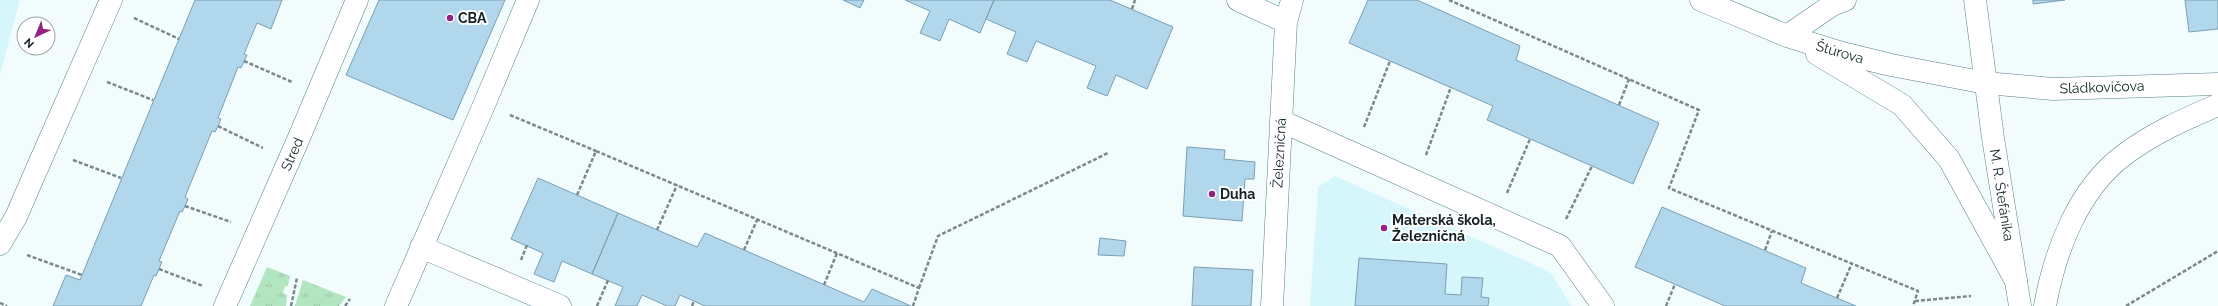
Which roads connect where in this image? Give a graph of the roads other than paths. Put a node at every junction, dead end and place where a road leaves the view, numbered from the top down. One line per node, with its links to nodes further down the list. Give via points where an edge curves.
1 (111, 0): 15 (street, via 27,192)
2 (357, 0): 18 (street, Stred)
3 (528, 0): 16 (street)
4 (1238, 0): 9 (street)
5 (1292, 0): 9 (street, Železničná)
6 (1701, 0): 10 (street, Štúrova)
7 (1845, 0): 10 (street, via 1832,5)
8 (1975, 0): 11 (street, M. R. Štefánika)
9 (1286, 22): 14 (street, Železničná)
10 (1787, 36): 11 (street, Štúrova, via 1891,65); 17 (street, via 1902,105 1949,159)
11 (1986, 83): 12 (street, Sládkovičova, via 2053,88); 17 (street, M. R. Štefánika)
12 (2218, 84)
13 (2218, 105): 24 (street, via 2174,124 2140,144 2099,179 2084,200 2060,250)
14 (1281, 121): 21 (street, Železničná); 22 (street, via 1560,246)
15 (0, 244)
16 (421, 247): 19 (street); 20 (street)
17 (2016, 281): 23 (street, M. R. Štefánika)
18 (227, 301)
19 (396, 306)
20 (560, 306)
21 (1272, 306)
22 (1603, 306)
23 (2020, 306)
24 (2045, 306)

